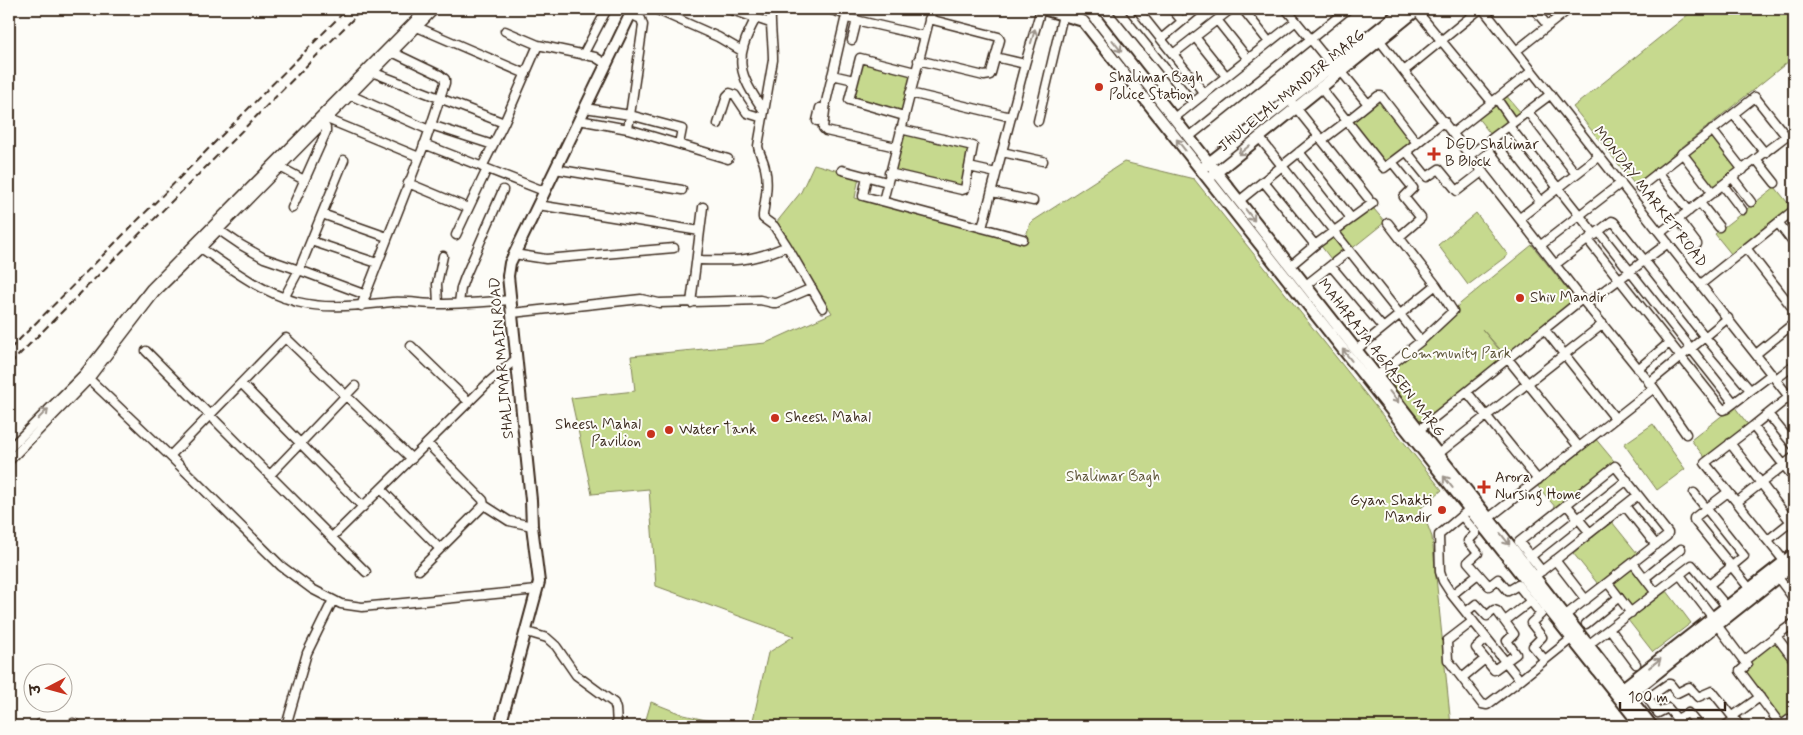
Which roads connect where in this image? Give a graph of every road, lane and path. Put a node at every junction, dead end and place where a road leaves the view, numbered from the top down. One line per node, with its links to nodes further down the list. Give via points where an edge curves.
1 (426, 9): 244 (street, via 151,288)
2 (435, 9): 39 (street)
3 (607, 9): 54 (street)
4 (655, 9): 50 (street)
5 (729, 9): 30 (street)
6 (771, 9): 37 (street)
7 (830, 9): 27 (street)
8 (932, 9): 32 (street)
9 (1042, 9): 28 (street); 59 (street, one-way to 9)
10 (1081, 9): 31 (street)
11 (1085, 9): 66 (street, MAHARAJA AGRASEN MARG, one-way to 66)
12 (1117, 9): 78 (street)
13 (1137, 9): 44 (street)
14 (1172, 9): 35 (street)
15 (1197, 9): 35 (street)
16 (1231, 9): 34 (street)
17 (1242, 9): 48 (street)
18 (1286, 9): 36 (street)
19 (1404, 9): 42 (street, JHULELAL MANDIR MARG)
20 (1482, 9): 47 (street); 51 (street, MONDAY MARKET ROAD)
21 (1534, 9): 38 (street)
22 (1552, 9): 29 (street)
23 (1569, 9): 29 (street)
24 (1342, 10): 45 (street)
25 (1417, 10): 42 (street, JHULELAL MANDIR MARG); 47 (street)
26 (632, 11): 58 (street, SHALIMAR MAIN ROAD); 85 (street, via 643,25)
27 (844, 11): 91 (street)
28 (1063, 15): 31 (street); 94 (street)
29 (1559, 17): 38 (street)
30 (756, 18): 37 (street); 50 (street)
31 (1074, 18): 70 (street, MAHARAJA AGRASEN MARG, via 1083,21)
32 (929, 19): 41 (street); 55 (street, via 999,37)
33 (857, 20): 41 (street); 46 (street); 67 (street, via 845,19)
34 (1217, 20): 43 (street); 56 (street)
35 (1182, 21): 44 (street)
36 (1296, 21): 45 (street); 48 (street)
37 (770, 23): 83 (street, via 773,60)
38 (1548, 26): 51 (street)
39 (417, 28): 52 (street); 65 (street)
40 (505, 31): 49 (street)
41 (924, 36): 57 (street)
42 (1376, 36): 60 (street, JHULELAL MANDIR MARG); 61 (street)
43 (1195, 37): 53 (street); 68 (street)
44 (1161, 39): 53 (street)
45 (1311, 39): 60 (street); 103 (street)
46 (852, 40)
47 (1441, 40): 61 (street); 77 (street)
48 (1269, 42): 56 (street)
49 (538, 45): 54 (street); 65 (street)
50 (742, 51): 83 (street, via 743,76)
51 (1516, 51): 62 (street, MONDAY MARKET ROAD)
52 (392, 52): 63 (street); 76 (street, via 443,76 445,83)
53 (1173, 54): 73 (street)
54 (584, 55): 58 (street)
55 (996, 57): 57 (street, via 987,76); 59 (street)
56 (1248, 59): 68 (street)
57 (918, 60): 64 (street)
58 (606, 64): 81 (street, SHALIMAR MAIN ROAD)
59 (1025, 64): 87 (street)
60 (1337, 70): 71 (street, JHULELAL MANDIR MARG); 79 (street, JHULELAL MANDIR MARG); 80 (street)
61 (1404, 71): 93 (street)
62 (1532, 71): 74 (street, MONDAY MARKET ROAD); 77 (street)
63 (372, 72): 75 (street); 76 (street)
64 (915, 72): 69 (street, via 860,58); 72 (street)
65 (526, 74): 95 (street)
66 (1139, 74): 70 (street); 88 (street, MAHARAJA AGRASEN MARG)
67 (832, 75): 69 (street); 111 (street, via 823,128)
68 (1226, 76): 73 (street)
69 (854, 80): 86 (street, via 849,101)
70 (1130, 81): 125 (street, MAHARAJA AGRASEN MARG, one-way to 70)
71 (1320, 88): 79 (street, JHULELAL MANDIR MARG); 92 (street)
72 (910, 93): 86 (street); 87 (street)
73 (1204, 93): 78 (street)
74 (1550, 94): 82 (street); 118 (street, MONDAY MARKET ROAD)
75 (350, 95): 90 (street); 98 (street)
76 (440, 99): 95 (street); 98 (street)
77 (1494, 100): 97 (street); 102 (street)
78 (1193, 103): 88 (street)
79 (1293, 104): 104 (street, JHULELAL MANDIR MARG); 105 (street); 125 (street, JHULELAL MANDIR MARG)
80 (1368, 104): 92 (street); 107 (street, via 1381,96)
81 (585, 108): 85 (street); 89 (street, SHALIMAR MAIN ROAD)
82 (1528, 112): 97 (street); 137 (street)
83 (764, 114): 96 (street, via 747,113 735,95 730,93 726,96); 193 (street, via 758,146 767,178 762,216 774,226)
84 (1733, 114): 101 (street); 116 (street); 116 (street, via 1757,98 1786,136)
85 (630, 115): 99 (street); 109 (street, via 682,129)
86 (904, 116): 100 (street)
87 (1011, 117): 113 (street)
88 (1174, 118): 103 (street, MAHARAJA AGRASEN MARG)
89 (579, 120): 99 (street); 130 (street, SHALIMAR MAIN ROAD)
90 (325, 121): 119 (street); 127 (street); 141 (street, via 326,132)
91 (817, 121)
92 (1346, 121): 105 (street); 124 (street, via 1382,168)
93 (1444, 121): 102 (street); 107 (street)
94 (1038, 122)
95 (504, 123): 110 (street)
96 (718, 124)
97 (1511, 124): 106 (street); 149 (street)
98 (430, 127): 108 (street); 110 (street)
99 (628, 129): 109 (street)
100 (900, 129): 111 (street); 128 (street, via 973,146)
101 (1712, 130): 115 (street); 132 (street)
102 (1453, 133): 117 (street)
103 (1189, 137): 125 (street, MAHARAJA AGRASEN MARG)
104 (1259, 138): 126 (street); 138 (street, JHULELAL MANDIR MARG, one-way to 138)
105 (1321, 138): 114 (street); 170 (street, via 1370,200)
106 (1492, 139): 117 (street); 158 (street)
107 (1417, 143): 112 (street)
108 (424, 144): 119 (street); 129 (street)
109 (678, 144): 120 (street)
110 (493, 145): 129 (street)
111 (896, 147): 135 (street)
112 (1406, 151): 124 (street); 133 (street, via 1427,177 1439,169 1457,191)
113 (1002, 152): 123 (street); 136 (street)
114 (1300, 152): 126 (street); 170 (street)
115 (1682, 153): 134 (street); 154 (street)
116 (1765, 153): 122 (street)
117 (1470, 155): 133 (street)
118 (1599, 156): 137 (street); 145 (street, MONDAY MARKET ROAD)
119 (418, 157): 144 (street)
120 (728, 159)
121 (344, 160): 168 (street)
122 (1756, 160): 132 (street); 146 (street)
123 (1043, 161)
124 (1392, 162): 184 (street, via 1414,188 1404,197 1421,218)
125 (1205, 166): 138 (street, MAHARAJA AGRASEN MARG)
126 (1282, 166): 142 (street); 178 (street)
127 (280, 167): 141 (street); 177 (street)
128 (969, 167): 135 (street, via 963,190); 136 (street)
129 (485, 168): 152 (street); 164 (street)
130 (555, 169): 151 (street); 152 (street, SHALIMAR MAIN ROAD)
131 (842, 170): 139 (street)
132 (1742, 170): 140 (street)
133 (1483, 172): 171 (street)
134 (1658, 172): 148 (street); 167 (street)
135 (889, 173): 143 (street)
136 (996, 174): 153 (street)
137 (1576, 174): 149 (street)
138 (1212, 175): 157 (street, MAHARAJA AGRASEN MARG); 206 (street, MAHARAJA AGRASEN MARG)
139 (866, 176): 143 (street); 155 (street, via 862,196)
140 (1732, 177): 147 (street); 159 (street)
141 (304, 180): 163 (street)
142 (1263, 181): 157 (street); 191 (street)
143 (887, 182): 155 (street)
144 (408, 183): 164 (street); 183 (street)
145 (1621, 183): 169 (street); 181 (street, MONDAY MARKET ROAD)
146 (1775, 183)
147 (1723, 185): 154 (street); 165 (street)
148 (1640, 187)
149 (1558, 188): 158 (street); 169 (street)
150 (503, 190): 218 (street, via 465,277)
151 (682, 190)
152 (544, 191): 161 (street, SHALIMAR MAIN ROAD)
153 (992, 192): 156 (street); 176 (street)
154 (1713, 193): 160 (street)
155 (883, 201): 176 (street)
156 (1033, 201)
157 (1239, 201): 206 (street, MAHARAJA AGRASEN MARG, one-way to 206)
158 (1541, 202): 171 (street)
159 (1751, 202)
160 (1700, 203): 167 (street); 175 (street)
161 (538, 205): 179 (street); 198 (street, SHALIMAR MAIN ROAD)
162 (703, 207): 179 (street)
163 (292, 208)
164 (468, 208): 182 (street)
165 (1742, 210)
166 (1794, 210): 174 (street)
167 (1689, 211): 172 (street)
168 (322, 214): 183 (street); 187 (street)
169 (1580, 215): 180 (street); 192 (street)
170 (1352, 218): 178 (street)
171 (1520, 218): 192 (street)
172 (1678, 219): 181 (street); 189 (street)
173 (1388, 223): 184 (street)
174 (1778, 223): 190 (street); 196 (street)
175 (1719, 227)
176 (982, 228): 185 (street)
177 (219, 230): 194 (street); 205 (street, via 258,255)
178 (1334, 231): 191 (street); 197 (street)
179 (700, 232): 200 (street)
180 (1597, 233): 186 (street); 201 (street, via 1613,221); 207 (street)
181 (1660, 233): 188 (street, MONDAY MARKET ROAD)
182 (456, 235)
183 (387, 237): 202 (street)
184 (1399, 237): 211 (street)
185 (1023, 239)
186 (1588, 240): 203 (street); 208 (street)
187 (311, 241): 202 (street); 205 (street)
188 (1668, 243): 201 (street); 209 (street, MONDAY MARKET ROAD)
189 (1698, 244)
190 (1794, 244)
191 (1315, 245): 206 (street)
192 (1541, 245): 203 (street)
193 (787, 246): 200 (street, via 766,255 737,261); 212 (street)
194 (201, 248): 214 (street, via 251,282); 244 (street, via 155,293)
195 (674, 248): 198 (street, via 546,259)
196 (1746, 248): 209 (street); 222 (street)
197 (1349, 251): 204 (street); 224 (street)
198 (514, 254): 215 (street, SHALIMAR MAIN ROAD, via 508,276)
199 (443, 256): 219 (street, via 437,284)
200 (696, 260): 217 (street)
201 (1645, 262): 207 (street); 230 (street)
202 (377, 263): 213 (street)
203 (1556, 264): 216 (street)
204 (1331, 266): 210 (street); 228 (street)
205 (300, 270): 213 (street); 214 (street)
206 (1291, 272): 210 (street, MAHARAJA AGRASEN MARG); 246 (street, MAHARAJA AGRASEN MARG, one-way to 206)
207 (1632, 272): 208 (street); 234 (street)
208 (1619, 280): 216 (street); 232 (street)
209 (1701, 284): 225 (street, MONDAY MARKET ROAD)
210 (1306, 285): 235 (street, MAHARAJA AGRASEN MARG)
211 (1436, 285): 224 (street); 231 (street, via 1453,312)
212 (812, 288): 217 (street, via 778,303 760,300); 221 (street)
213 (366, 295): 220 (street)
214 (284, 298): 220 (street, via 324,307)
215 (510, 300): 218 (street); 223 (street, SHALIMAR MAIN ROAD)
216 (1584, 301): 227 (street); 229 (street)
217 (691, 302): 223 (street, via 659,303 641,299)
218 (459, 303): 219 (street)
219 (438, 304): 220 (street, via 393,302)
220 (362, 306)
221 (823, 308)
222 (1794, 310)
223 (512, 313): 240 (street, SHALIMAR MAIN ROAD)
224 (1400, 315): 228 (street); 231 (street)
225 (1728, 318): 230 (street); 238 (street, MONDAY MARKET ROAD)
226 (1794, 323): 238 (street)
227 (1603, 324): 237 (street); 243 (street)
228 (1383, 328): 235 (street)
229 (1545, 330): 237 (street); 241 (street)
230 (1705, 337): 234 (street); 251 (street)
231 (1421, 341): 246 (street)
232 (1669, 342): 239 (street); 243 (street)
233 (411, 346): 255 (street)
234 (1691, 348): 239 (street); 256 (street)
235 (1356, 350): 246 (street, MAHARAJA AGRASEN MARG)
236 (146, 351): 258 (street)
237 (1564, 354): 248 (street); 260 (street)
238 (1756, 354): 245 (street, MONDAY MARKET ROAD)
239 (1681, 357): 249 (street); 256 (street, via 1722,410)
240 (516, 359): 255 (street); 295 (street, SHALIMAR MAIN ROAD)
241 (1508, 359): 248 (street); 252 (street)
242 (1794, 365): 245 (street)
243 (1638, 368): 249 (street)
244 (86, 376): 269 (street, one-way to 244); 271 (street); 274 (street)
245 (1774, 377): 251 (street); 254 (street, MONDAY MARKET ROAD)
246 (1373, 379): 262 (street, MAHARAJA AGRASEN MARG, one-way to 262); 290 (street, MAHARAJA AGRASEN MARG, one-way to 246)
247 (241, 383): 253 (street, via 286,338); 258 (street); 266 (street)
248 (1527, 383): 259 (street); 268 (street)
249 (1651, 385): 260 (street); 263 (street)
250 (355, 386): 253 (street)
251 (1750, 390): 256 (street)
252 (1467, 392): 259 (street); 262 (street)
253 (346, 396): 266 (street); 273 (street)
254 (1792, 400): 257 (street)
255 (468, 402): 264 (street)
256 (1734, 403)
257 (1768, 414): 261 (street); 267 (street)
258 (210, 415): 271 (street); 276 (street)
259 (1486, 416): 270 (street); 278 (street)
260 (1615, 418): 268 (street)
261 (1753, 426): 265 (street); 275 (street)
262 (1419, 430): 270 (street, MAHARAJA AGRASEN MARG)
263 (1686, 434)
264 (427, 443): 273 (street); 287 (street, via 483,500)
265 (1730, 443): 280 (street); 282 (street, via 1706,464)
266 (300, 444): 276 (street); 288 (street)
267 (1794, 446)
268 (1579, 447): 278 (street)
269 (9, 449)
270 (1438, 454): 290 (street, MAHARAJA AGRASEN MARG)
271 (170, 456): 323 (street, via 281,566 312,590)
272 (1794, 457): 275 (street)
273 (412, 459): 281 (street)
274 (9, 461)
275 (1784, 465): 277 (street); 280 (street)
276 (270, 475): 297 (street)
277 (1794, 478)
278 (1538, 480): 292 (street)
279 (1626, 480): 284 (street); 286 (street, via 1615,466); 293 (street)
280 (1762, 482): 285 (street); 294 (street)
281 (381, 489): 288 (street); 300 (street)
282 (1728, 492): 285 (street); 291 (street)
283 (1694, 493): 291 (street)
284 (1638, 495): 289 (street); 299 (street, via 1668,533)
285 (1737, 502): 298 (street)
286 (1566, 504): 293 (street); 303 (street, via 1519,542)
287 (484, 505): 295 (street, via 509,521); 300 (street)
288 (363, 506): 297 (street)
289 (1625, 506): 296 (street); 299 (street)
290 (1469, 509): 292 (street, MAHARAJA AGRASEN MARG); 310 (street, via 1476,533 1468,541 1478,553 1468,562); 320 (street, via 1438,538 1441,577); 329 (street, MAHARAJA AGRASEN MARG)
291 (1706, 509): 307 (street, via 1694,520); 307 (street, via 1744,555)
292 (1489, 518): 311 (street, MAHARAJA AGRASEN MARG, one-way to 311)
293 (1578, 519): 296 (street); 303 (street)
294 (1792, 520): 298 (street)
295 (532, 526): 318 (street, SHALIMAR MAIN ROAD, via 539,582)
296 (1590, 533): 304 (street)
297 (332, 537): 309 (street)
298 (1768, 540): 305 (street)
299 (1656, 545): 306 (street)
300 (440, 549): 308 (street)
301 (1681, 549): 314 (street)
302 (1794, 554): 305 (street)
303 (1530, 557): 311 (street)
304 (1555, 560): 311 (street); 324 (street)
305 (1790, 562): 312 (street)
306 (1633, 563): 314 (street); 315 (street)
307 (1732, 567): 316 (street); 317 (street)
308 (419, 570)
309 (366, 572)
310 (1478, 574): 320 (street); 325 (street, via 1488,586 1498,579 1509,591 1517,585)
311 (1538, 574): 329 (street, MAHARAJA AGRASEN MARG)
312 (1775, 574): 317 (street); 322 (street); 332 (street)
313 (1680, 575): 316 (street, via 1693,565); 319 (street); 332 (street)
314 (1645, 578): 319 (street)
315 (1608, 583): 321 (street); 324 (street)
316 (1709, 585): 326 (street)
317 (1750, 589): 326 (street)
318 (537, 590): 323 (street, via 362,608); 336 (street, SHALIMAR MAIN ROAD)
319 (1656, 593): 328 (street)
320 (1452, 595): 327 (street)
321 (1619, 597): 328 (street); 334 (street)
322 (1794, 599)
323 (333, 600): 354 (street, via 307,653)
324 (1586, 600): 329 (street)
325 (1531, 601): 331 (street); 342 (street, via 1541,614 1531,623 1542,636 1533,646)
326 (1727, 607): 332 (street)
327 (1466, 612): 330 (street); 331 (street, via 1476,604 1486,616 1496,610)
328 (1631, 612): 335 (street)
329 (1562, 619): 337 (street, MAHARAJA AGRASEN MARG)
330 (1473, 621): 339 (street); 347 (street, via 1447,642 1448,660)
331 (1505, 621): 345 (street, via 1514,634 1508,641 1516,653)
332 (1715, 621): 344 (street); 349 (street)
333 (1794, 623): 338 (street)
334 (1586, 624)
335 (1610, 628): 340 (street); 346 (street)
336 (527, 632): 355 (street, SHALIMAR MAIN ROAD); 356 (street, via 548,638 576,675 614,703)
337 (1575, 636): 340 (street, MAHARAJA AGRASEN MARG); 342 (street); 349 (street, MAHARAJA AGRASEN MARG)
338 (1776, 636): 343 (street); 344 (street)
339 (1487, 638): 341 (street, via 1476,647); 345 (street)
340 (1588, 645): 349 (street, MAHARAJA AGRASEN MARG)
341 (1485, 659): 345 (street, via 1495,670); 347 (street)
342 (1545, 660): 348 (street)
343 (1794, 660)
344 (1744, 661): 350 (street, via 1747,666 1740,671)
345 (1506, 662): 348 (street)
346 (1636, 664)
347 (1462, 678): 348 (street, via 1485,705)
348 (1520, 680)
349 (1622, 694): 352 (street, MAHARAJA AGRASEN MARG)
350 (1760, 697): 351 (street); 353 (street, via 1780,724 1790,719)
351 (1734, 718): 358 (street, via 1712,691 1698,697 1689,687 1677,692 1669,684 1648,698 1658,714 1668,708 1677,719 1688,713); 359 (street); 360 (street)
352 (1638, 722): 357 (street, MAHARAJA AGRASEN MARG)
353 (1794, 725)
354 (286, 726)
355 (500, 726)
356 (617, 726)
357 (1652, 726)
358 (1698, 726)
359 (1725, 726)
360 (1740, 726)

